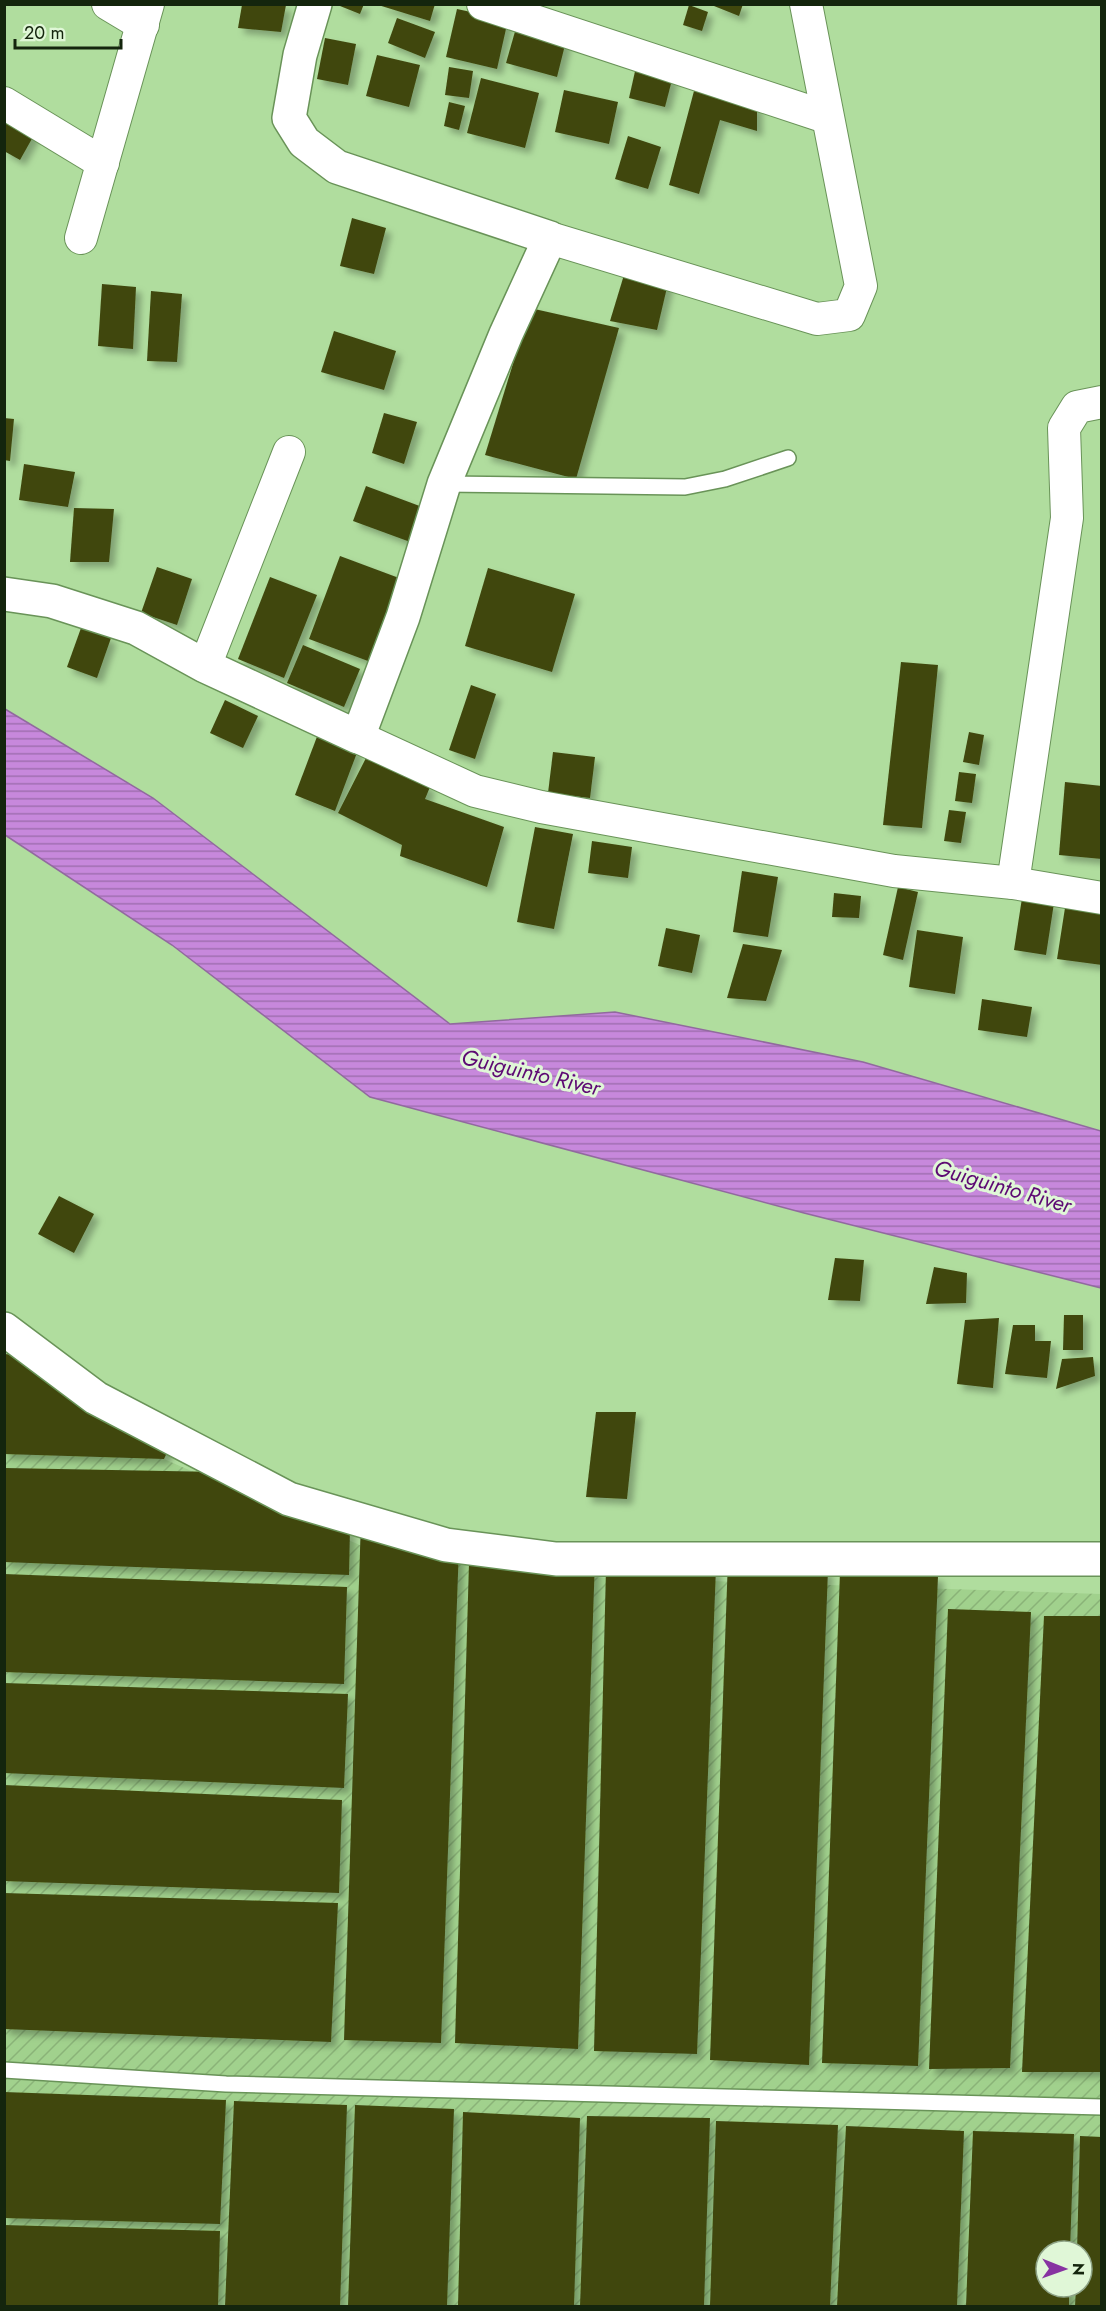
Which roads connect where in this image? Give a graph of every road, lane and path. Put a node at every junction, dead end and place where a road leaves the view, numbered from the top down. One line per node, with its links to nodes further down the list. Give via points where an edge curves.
1 (108, 4): 5 (street)
2 (315, 4): 10 (street, via 300,55 289,118 304,142 337,167)
3 (483, 4): 7 (street)
4 (806, 4): 7 (street)
5 (146, 15): 8 (street)
6 (4, 103): 8 (street)
7 (826, 117): 10 (street, via 861,286 849,315 818,319)
8 (103, 163): 9 (street)
9 (81, 238)
10 (550, 238): 14 (street)
11 (1101, 402): 18 (street, via 1077,407 1064,428 1067,518)
12 (289, 452): 16 (street)
13 (788, 458): 14 (lane, via 686,487)
14 (444, 484): 17 (street, via 403,617)
15 (4, 594): 16 (street, via 52,601 136,628)
16 (205, 666): 17 (street)
17 (358, 737): 18 (street, via 475,791 541,807 894,871)
18 (1013, 884): 19 (street)
19 (1101, 898)
20 (4, 1329): 21 (street, via 96,1398 289,1499 446,1545 556,1559)
21 (1101, 1559)
22 (4, 2070): 23 (lane, via 226,2084)
23 (1101, 2107)

